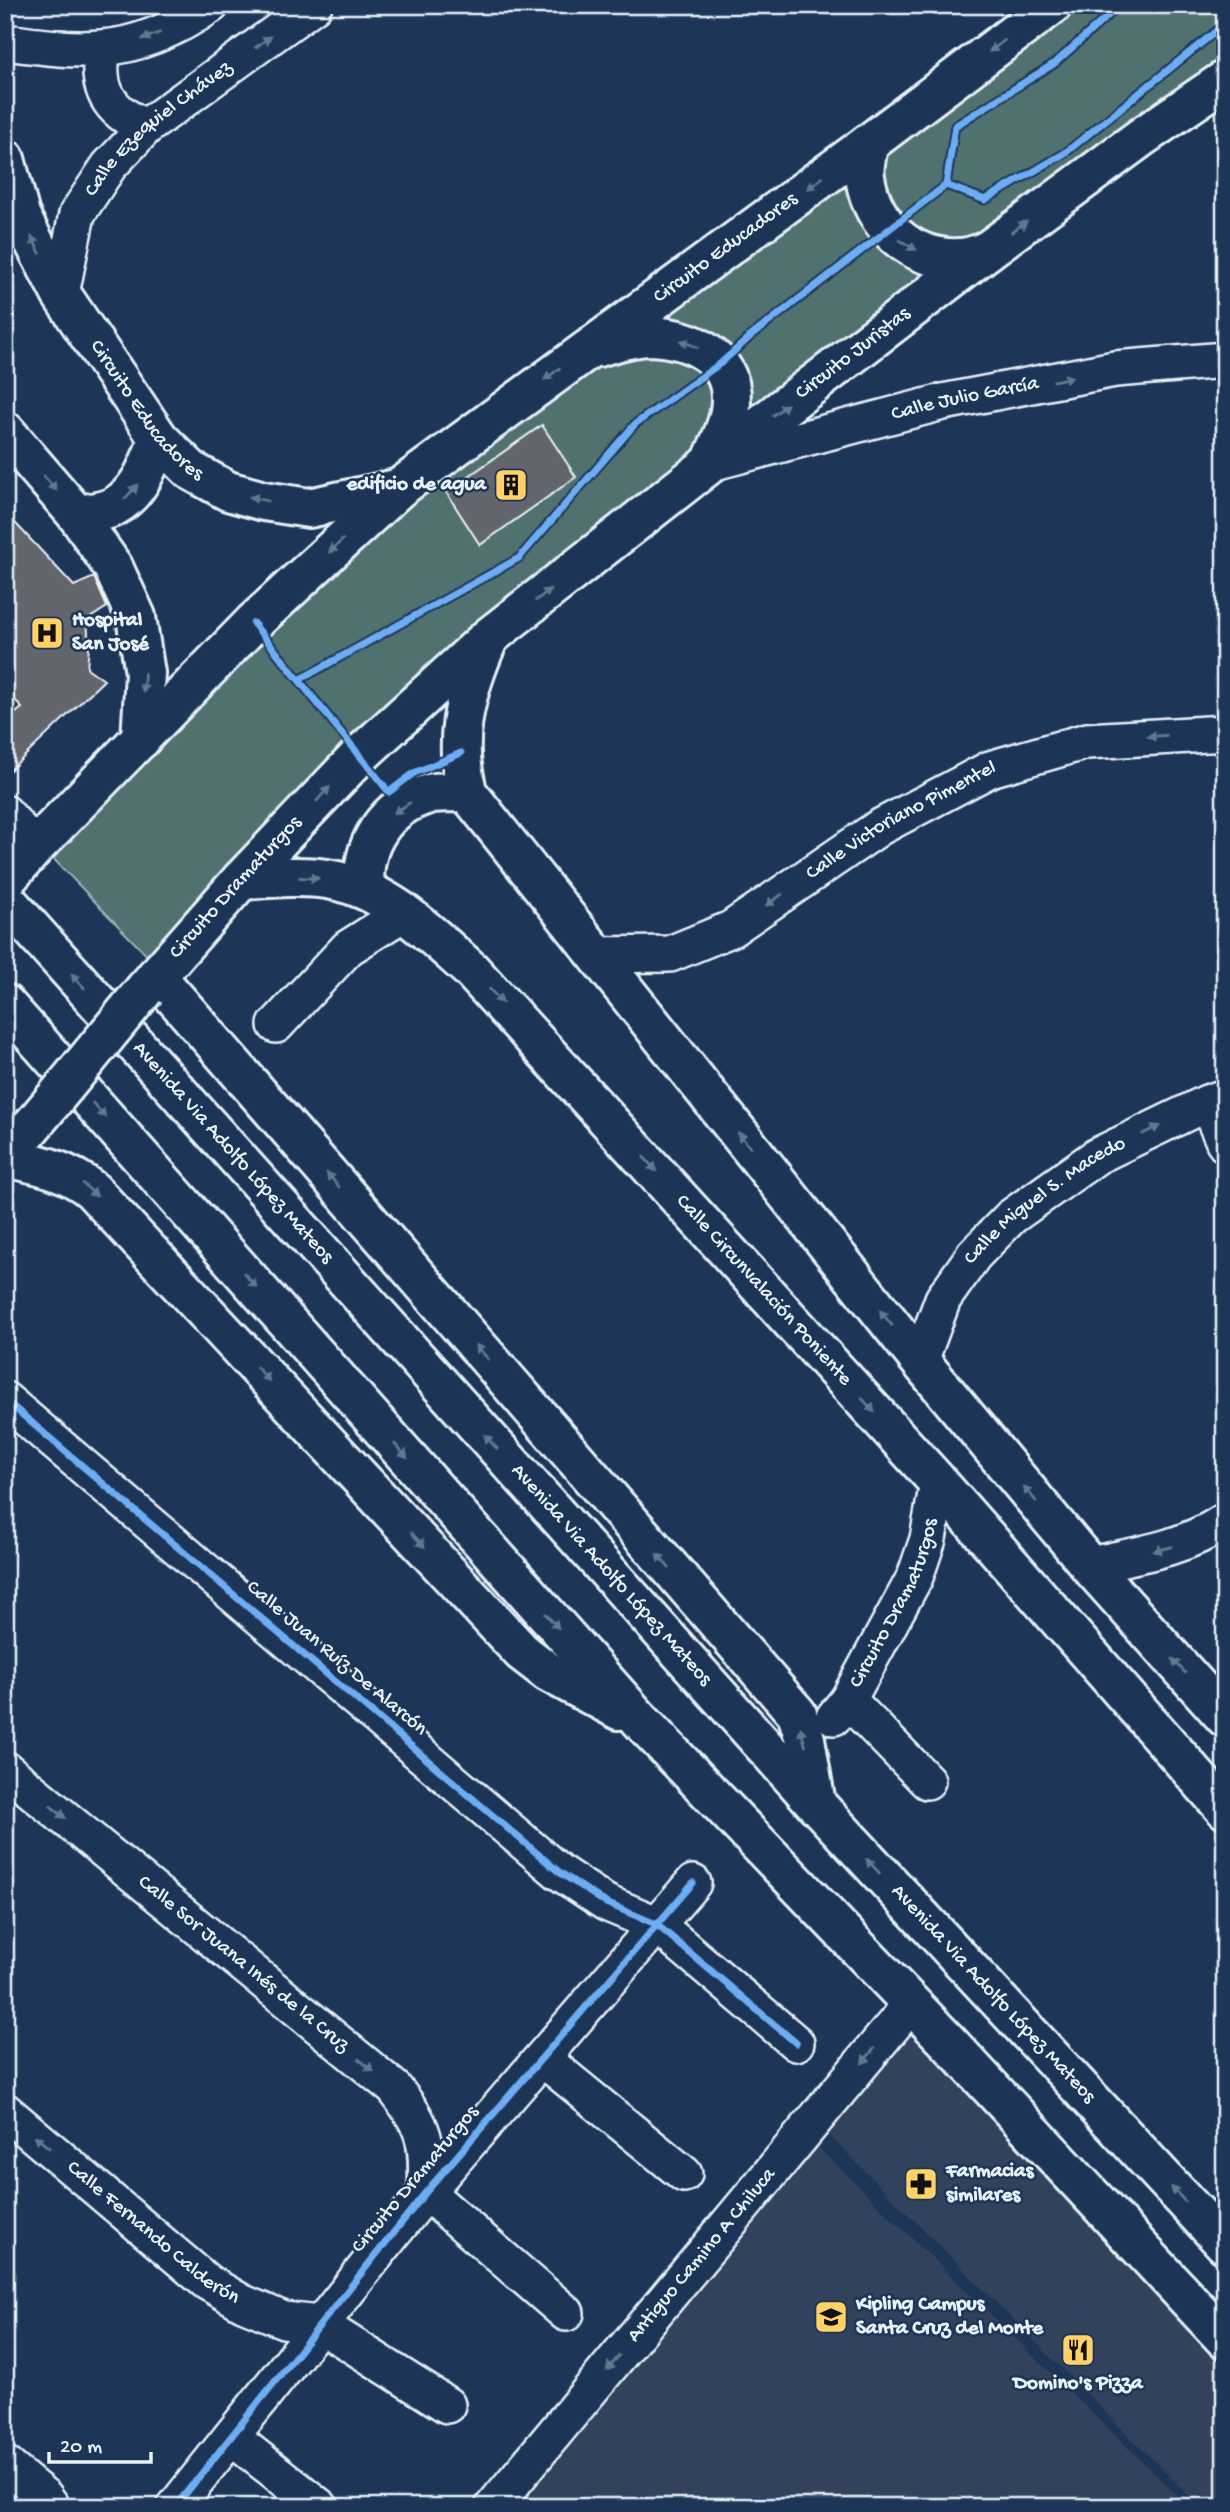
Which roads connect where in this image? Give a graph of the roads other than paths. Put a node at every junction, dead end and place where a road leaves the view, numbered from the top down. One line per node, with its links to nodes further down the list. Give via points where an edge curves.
1 (211, 5): 5 (street, one-way to 5, via 189,20 141,40)
2 (314, 5): 7 (street, Calle Ezequiel Chávez, one-way to 2)
3 (1052, 5): 8 (main road, Circuito Educadores, one-way to 8)
4 (5, 42): 5 (street)
5 (103, 48): 7 (street, via 99,68 112,106)
6 (1225, 80): 10 (main road, Circuito Juristas, one-way to 6)
7 (146, 127): 11 (street, Calle Ezequiel Chávez, via 109,166 77,214)
8 (868, 144): 10 (main road, one-way to 10, via 864,174 871,204 887,230 908,247 934,256 961,258); 12 (main road, Circuito Educadores, one-way to 12)
9 (5, 159): 11 (main road, Circuito Educadores, one-way to 9, via 20,215)
10 (987, 251): 16 (main road, Circuito Juristas, one-way to 10)
11 (61, 294): 15 (main road, Circuito Educadores)
12 (582, 352): 16 (main road, one-way to 12, via 731,400 721,363 681,340 650,336); 17 (main road, Circuito Educadores, one-way to 17)
13 (1225, 360): 16 (street, Calle Julio García, one-way to 13, via 943,402 1115,369)
14 (5, 431): 18 (main road, one-way to 18)
15 (159, 439): 17 (main road, Circuito Educadores, one-way to 15, via 309,508 264,501 228,491 192,471); 18 (main road, one-way to 15, via 113,508 131,495)
16 (711, 463): 19 (main road, Circuito Juristas, one-way to 16)
17 (398, 489): 21 (main road, Circuito Educadores, one-way to 21, via 253,624)
18 (78, 515): 21 (main road, one-way to 21, via 113,567 136,617 145,673)
19 (489, 637): 22 (main road, via 471,681 464,717 461,753); 25 (main road, Circuito Dramaturgos, one-way to 19, via 360,755)
20 (1225, 733): 29 (street, Calle Victoriano Pimentel, one-way to 29, via 1087,741 990,769 880,827 732,929 670,954)
21 (141, 739): 24 (main road, Circuito Educadores)
22 (467, 792): 26 (main road, one-way to 26, via 430,794 412,800 387,818 365,856); 29 (main road)
23 (5, 813): 24 (street)
24 (23, 861)
25 (241, 880): 26 (main road, Calle Circunvalación Poniente, one-way to 26, via 328,879); 30 (main road, Circuito Dramaturgos)
26 (365, 889): 28 (main road, Calle Circunvalación Poniente)
27 (5, 899): 45 (main road, Avenida Via Adolfo López Mateos, one-way to 27)
28 (405, 912): 32 (street, via 348,948); 38 (main road, Calle Circunvalación Poniente, one-way to 38, via 471,970 536,1038)
29 (597, 956): 36 (main road, one-way to 29)
30 (150, 982): 35 (main road, Circuito Dramaturgos, bridge); 45 (main road, one-way to 30, via 796,1714)
31 (5, 1004): 42 (main road, one-way to 42)
32 (276, 1025)
33 (1216, 1100): 34 (street); 36 (street, Calle Miguel S. Macedo, one-way to 33, via 943,1299 974,1255 1011,1217 1097,1156)
34 (1225, 1144)
35 (5, 1157): 42 (main road, one-way to 42, via 54,1168 92,1190 522,1652 548,1672)
36 (920, 1360): 40 (main road, one-way to 36)
37 (5, 1400): 48 (street, Calle Juan Ruíz De Alarcón, via 559,1872 606,1903)
38 (938, 1482): 44 (street, Circuito Dramaturgos, via 928,1539 915,1577 841,1709); 46 (main road, Calle Circunvalación Poniente)
39 (1225, 1521): 40 (street, one-way to 40, via 1168,1549)
40 (1089, 1565): 41 (main road, one-way to 40)
41 (1225, 1717)
42 (642, 1722): 49 (main road)
43 (5, 1769): 54 (street, Calle Sor Juana Inés de la Cruz, one-way to 54, via 394,2088 415,2114 428,2150)
44 (927, 1781)
45 (816, 1804): 55 (main road, Avenida Via Adolfo López Mateos, one-way to 45)
46 (1225, 1809)
47 (693, 1883): 48 (street, Circuito Dramaturgos)
48 (656, 1924): 50 (street, Calle Juan Ruíz De Alarcón); 51 (street, Circuito Dramaturgos)
49 (911, 2004): 58 (main road); 65 (street, Antiguo Camino A Chiluca, one-way to 65)
50 (796, 2043)
51 (543, 2059): 53 (street); 54 (street, Circuito Dramaturgos)
52 (5, 2111): 57 (street, Calle Fernando Calderón, one-way to 52, via 284,2320 207,2282)
53 (684, 2174)
54 (426, 2192): 56 (street); 57 (street, Circuito Dramaturgos)
55 (1225, 2244)
56 (566, 2313)
57 (319, 2324): 59 (street); 60 (street, Circuito Dramaturgos)
58 (1225, 2339)
59 (447, 2406)
60 (230, 2437): 63 (street, Circuito Dramaturgos); 64 (street)
61 (5, 2464): 62 (street)
62 (52, 2507)
63 (175, 2507)
64 (320, 2507)
65 (493, 2507)

